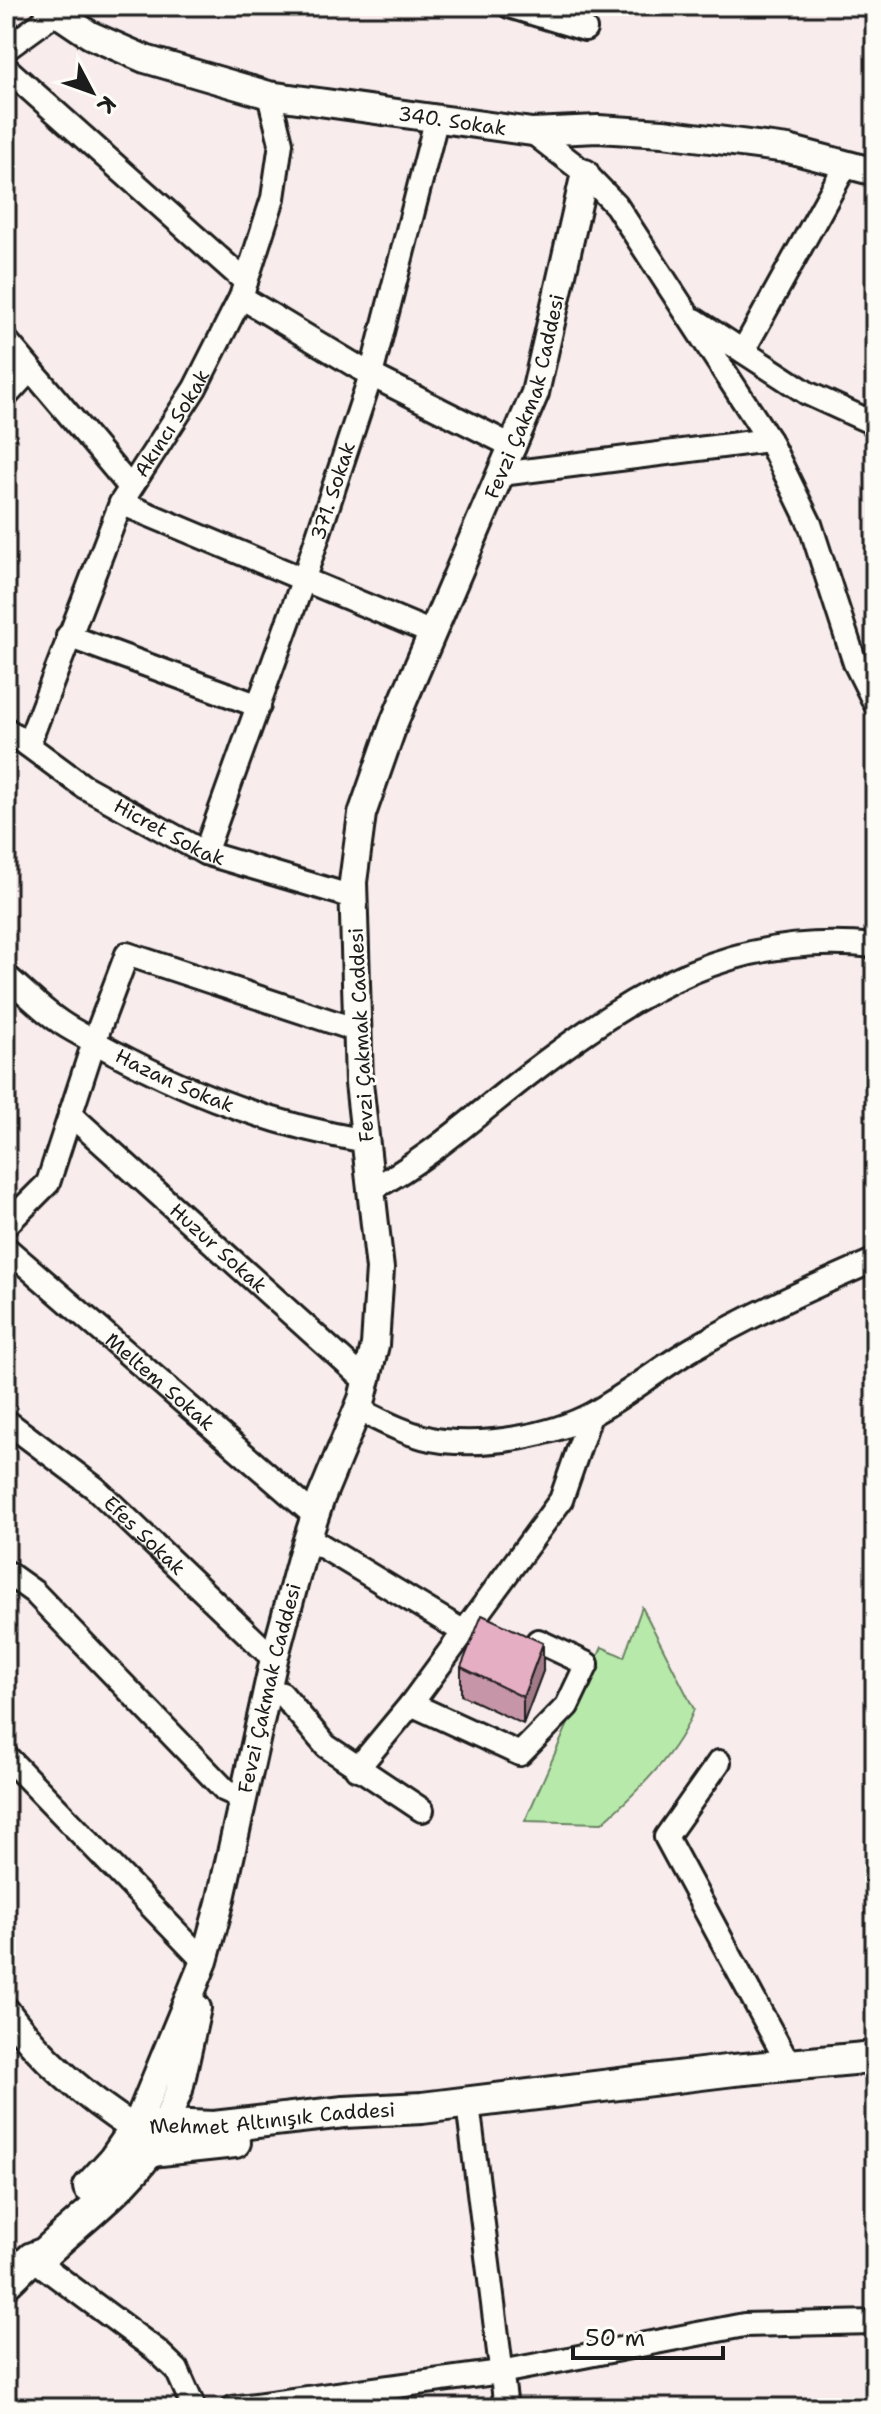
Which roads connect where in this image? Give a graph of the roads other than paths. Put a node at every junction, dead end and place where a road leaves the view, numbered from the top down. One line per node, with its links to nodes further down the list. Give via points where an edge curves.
1 (509, 6): 3 (street)
2 (50, 10): 4 (street); 6 (street, 340. Sokak, via 145,59)
3 (585, 29)
4 (6, 49)
5 (6, 68): 12 (street)
6 (269, 95): 7 (street, 340. Sokak); 12 (street, Akıncı Sokak, via 281,143 273,198)
7 (436, 121): 8 (street, 340. Sokak); 17 (street, 371. Sokak)
8 (532, 132): 9 (street, 340. Sokak, via 663,133 788,149); 11 (street)
9 (847, 163): 10 (street, 340. Sokak); 15 (street)
10 (875, 172)
11 (585, 173): 13 (street, via 616,205); 21 (street, Fevzi Çakmak Caddesi, via 535,393)
12 (244, 289): 17 (street); 23 (street, Akıncı Sokak, via 195,388)
13 (687, 315): 15 (street); 20 (street)
14 (6, 340): 16 (street)
15 (743, 351): 19 (street, via 807,393)
16 (29, 371): 18 (street); 23 (street)
17 (371, 375): 21 (street); 24 (street, 371. Sokak)
18 (6, 396)
19 (875, 424)
20 (769, 440): 22 (street); 27 (street, via 810,524 855,663)
21 (514, 447): 22 (street, Fevzi Çakmak Caddesi)
22 (501, 474): 25 (street, Fevzi Çakmak Caddesi)
23 (126, 495): 24 (street); 26 (street, Akıncı Sokak)
24 (303, 581): 25 (street); 28 (street, 371. Sokak)
25 (432, 633): 32 (street, Fevzi Çakmak Caddesi, via 362,814)
26 (68, 636): 28 (street); 30 (street, Akıncı Sokak)
27 (875, 703)
28 (259, 706): 31 (street, 371. Sokak)
29 (6, 729): 30 (street, Hicret Sokak)
30 (28, 745): 31 (street, Hicret Sokak, via 83,786)
31 (205, 853): 32 (street, Hicret Sokak)
32 (353, 897): 35 (street, Fevzi Çakmak Caddesi)
33 (875, 946): 39 (street, via 806,942 758,948 663,983 533,1071 416,1166)
34 (6, 976): 36 (street, Hazan Sokak, via 73,1030)
35 (357, 1030): 36 (street, via 127,954); 38 (street, Fevzi Çakmak Caddesi)
36 (95, 1039): 37 (street); 38 (street, Hazan Sokak, via 176,1086 265,1118)
37 (70, 1114): 40 (street, via 48,1183); 43 (street, Huzur Sokak)
38 (366, 1141): 39 (street, Fevzi Çakmak Caddesi)
39 (372, 1189): 43 (street, Fevzi Çakmak Caddesi, via 380,1302)
40 (6, 1225)
41 (6, 1248): 47 (street, Meltem Sokak)
42 (875, 1260): 45 (street, via 777,1303 692,1349)
43 (367, 1382): 44 (street, Fevzi Çakmak Caddesi)
44 (358, 1409): 45 (street, via 383,1423 442,1441 499,1440); 47 (street, Fevzi Çakmak Caddesi)
45 (590, 1416): 49 (street, via 561,1500)
46 (6, 1421): 51 (street, Efes Sokak, via 95,1488)
47 (311, 1527): 49 (street, Meltem Sokak); 51 (street, Fevzi Çakmak Caddesi)
48 (6, 1572): 57 (street, via 34,1592 225,1790)
49 (464, 1632): 53 (street)
50 (538, 1641): 53 (street, via 587,1664 567,1706 520,1754)
51 (274, 1659): 52 (street, Fevzi Çakmak Caddesi)
52 (267, 1689): 56 (street, via 282,1694 326,1746); 57 (street, Fevzi Çakmak Caddesi)
53 (411, 1704): 56 (street)
54 (6, 1756): 59 (street)
55 (719, 1762): 62 (street, via 666,1837)
56 (357, 1769): 58 (street)
57 (243, 1798): 59 (street, Fevzi Çakmak Caddesi)
58 (422, 1810)
59 (204, 1961): 64 (street, Fevzi Çakmak Caddesi)
60 (6, 2011): 64 (street, via 39,2053 73,2084)
61 (875, 2057): 62 (main road, Mehmet Altınışık Caddesi)
62 (789, 2065): 63 (main road, Mehmet Altınışık Caddesi)
63 (468, 2104): 64 (main road, Mehmet Altınışık Caddesi, via 340,2126); 68 (street)
64 (150, 2135): 65 (main road, Fevzi Çakmak Caddesi, via 113,2161 36,2244)
65 (32, 2258): 66 (main road, Fevzi Çakmak Caddesi); 69 (street, via 156,2350 177,2370)
66 (6, 2283)
67 (875, 2322): 68 (street, via 744,2325)
68 (501, 2372): 70 (street); 71 (street)
69 (194, 2408)
70 (233, 2408)
71 (506, 2408)

